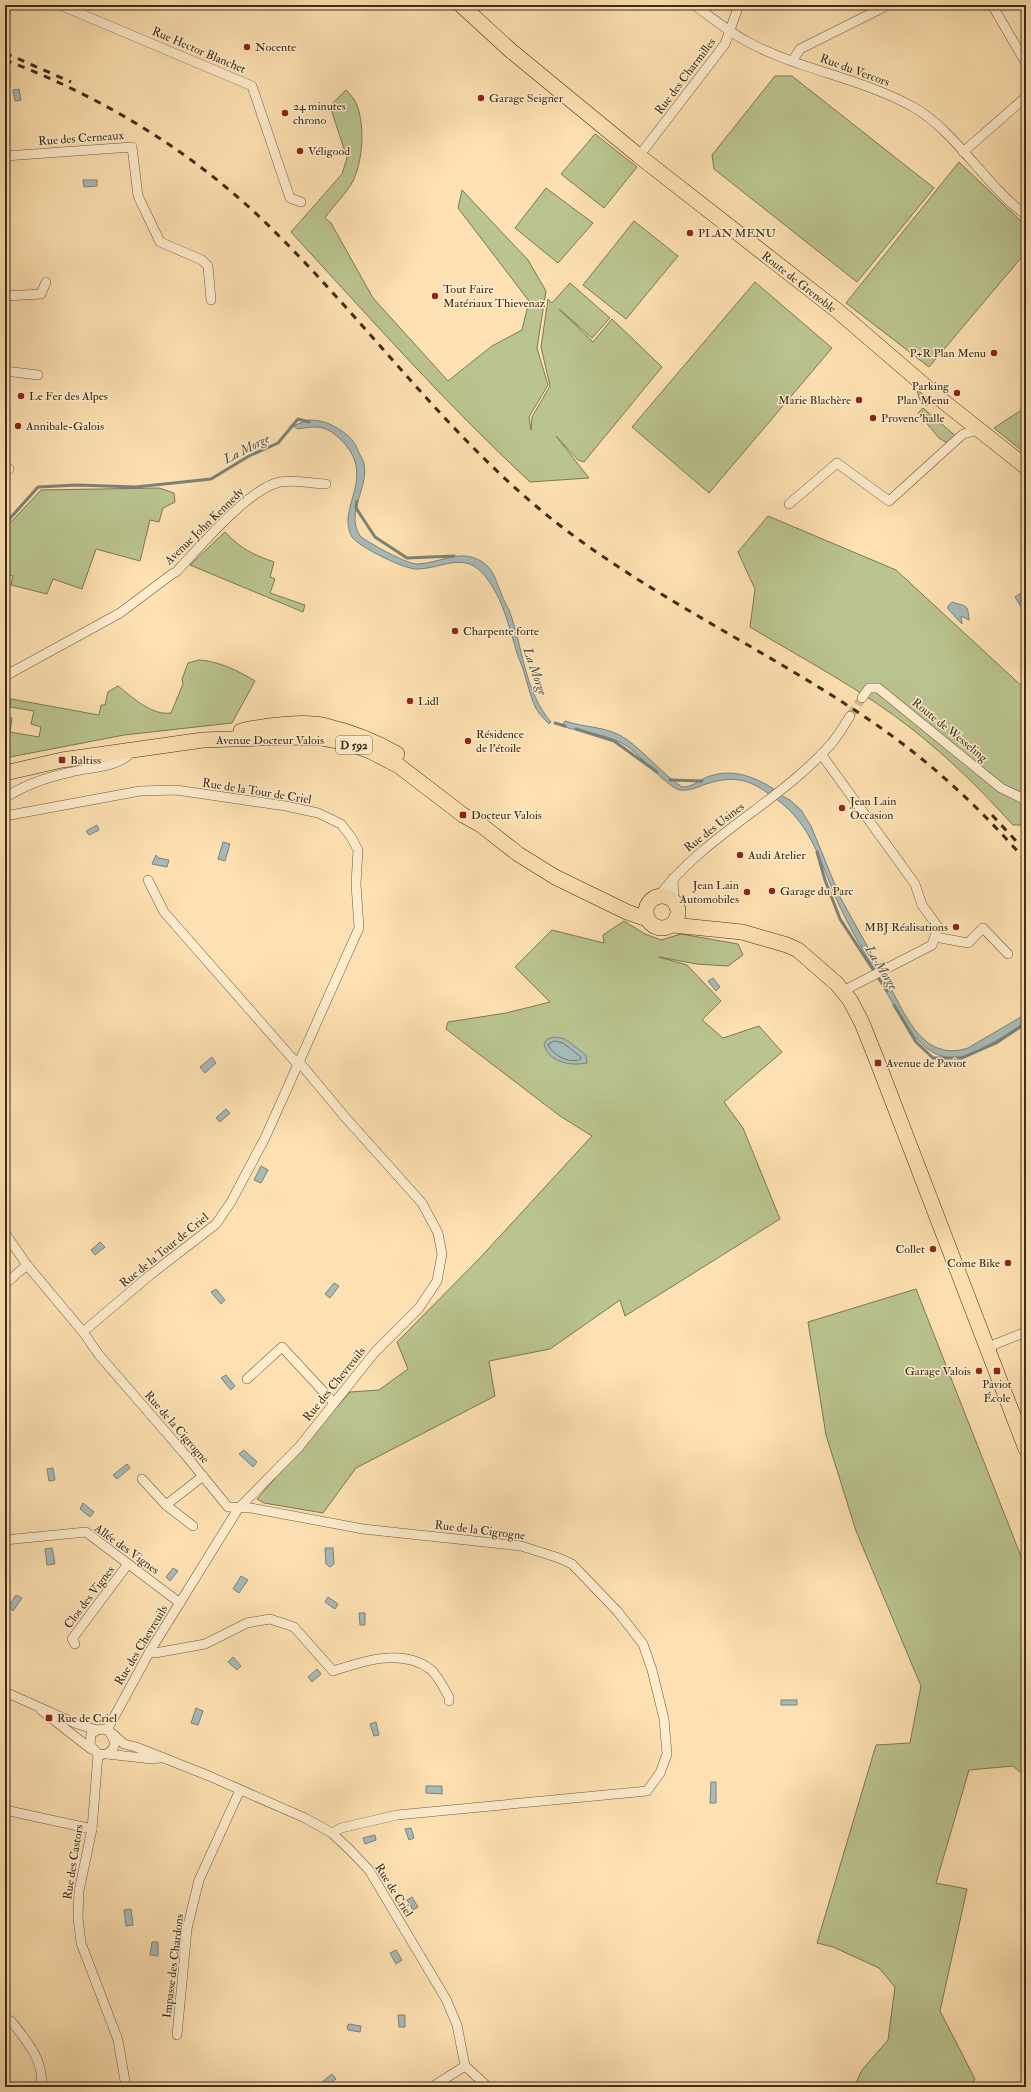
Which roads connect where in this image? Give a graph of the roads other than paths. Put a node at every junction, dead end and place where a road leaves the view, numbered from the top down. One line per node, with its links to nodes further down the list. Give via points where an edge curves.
1 (60, 5): 14 (street, Rue Hector Blanchet, via 252,86 290,198)
2 (461, 5): 13 (main road, Route de Grenoble, via 510,50)
3 (694, 5): 7 (street, Rue du Vercors)
4 (739, 5): 7 (street, Rue des Charmilles, via 733,17)
5 (888, 5): 8 (street, via 800,49)
6 (992, 5): 9 (street)
7 (731, 31): 8 (street, Rue du Vercors, via 746,41); 13 (street, Rue des Charmilles, via 725,44)
8 (793, 60): 11 (street, Rue du Vercors, via 875,88 916,109 939,126)
9 (1026, 63)
10 (1026, 97): 11 (street)
11 (963, 152): 15 (street, Rue du Vercors)
12 (5, 156): 18 (street, Rue des Cerneaux, via 132,147 138,196 160,242 202,260 208,266)
13 (639, 156): 21 (main road, Route de Grenoble, via 839,312)
14 (301, 202)
15 (1026, 215)
16 (46, 282): 17 (street, via 41,294)
17 (5, 296)
18 (211, 300)
19 (5, 371): 20 (street)
20 (38, 375)
21 (980, 430): 22 (main road, Route de Grenoble); 24 (street, via 963,434 889,501 837,463)
22 (1026, 467)
23 (326, 484): 25 (street, Avenue John Kennedy, via 282,482 258,491 176,572 133,605)
24 (789, 504)
25 (5, 676)
26 (862, 698): 32 (street, Route de Wesseling, via 869,688 878,688 1001,788)
27 (850, 716): 29 (street, via 832,743)
28 (133, 749): 30 (main road, Avenue Docteur Valois / D 592, via 62,760); 31 (street, via 127,757 118,762 36,782); 37 (main road, Avenue Docteur Valois / D 592, via 292,724 325,725 375,742 404,758 462,803 481,825 518,854 555,877)
29 (821, 754): 34 (street, Rue des Usines); 42 (street, via 915,884 922,905 938,927)
30 (5, 773)
31 (5, 798)
32 (1026, 800)
33 (5, 816): 45 (street, Rue de la Tour de Criel, via 140,792 176,790 286,806 318,813 341,824 358,850 356,884 359,928)
34 (673, 878): 36 (street, Rue des Usines); 38 (street)
35 (148, 880): 45 (street, via 164,912)
36 (654, 899): 37 (main road, Avenue Docteur Valois / D 592, via 638,904); 38 (main road, via 664,896); 39 (main road, via 646,910)
37 (605, 900): 39 (main road, Avenue Docteur Valois / D 592, via 627,912)
38 (676, 905): 40 (main road, via 678,914); 41 (main road, via 692,918)
39 (648, 919): 40 (main road, via 657,928 666,928)
40 (673, 924): 41 (main road)
41 (720, 928): 44 (main road, via 742,932 798,950)
42 (935, 937): 43 (street, via 968,943 984,928); 44 (street, via 932,945)
43 (1008, 954)
44 (843, 991): 51 (main road, via 862,1023)
45 (299, 1065): 49 (street, Rue de la Tour de Criel, via 265,1138 222,1216); 53 (street, Rue des Chevreuils, via 422,1203 438,1234 442,1254 437,1280 419,1308 375,1352)
46 (5, 1233): 47 (street, Rue de la Cigrogne)
47 (27, 1266): 48 (street); 49 (street, Rue de la Cigrogne)
48 (5, 1284)
49 (83, 1332): 55 (street, Rue de la Cigrogne)
50 (1026, 1332): 51 (street)
51 (988, 1347): 54 (main road)
52 (247, 1379): 53 (street, via 282,1347)
53 (334, 1403): 58 (street, Rue des Chevreuils, via 299,1447)
54 (1026, 1449)
55 (203, 1476): 57 (street); 58 (street, Rue de la Cigrogne, via 228,1507)
56 (142, 1478): 57 (street)
57 (166, 1505): 59 (street)
58 (238, 1509): 62 (street, Rue des Chevreuils); 75 (street, Rue de la Cigrogne, via 251,1508 363,1529 522,1546 559,1558 572,1564 618,1612 643,1644 652,1670 664,1718 667,1754 660,1773 647,1791 397,1815 341,1828)
59 (193, 1526)
60 (5, 1540): 61 (street, Allée des Vignes, via 86,1532)
61 (128, 1564): 62 (street, Allée des Vignes); 63 (street, Clos des Vignes, via 72,1639)
62 (180, 1603): 64 (street, Rue des Chevreuils)
63 (75, 1644)
64 (150, 1651): 66 (street, via 155,1653 205,1644 248,1623 270,1619 294,1627 333,1671 368,1659 406,1658 431,1670 449,1697); 69 (street, Rue des Chevreuils)
65 (5, 1692): 67 (street)
66 (449, 1701)
67 (37, 1706): 68 (street); 70 (street, via 49,1718)
68 (97, 1730): 69 (street); 70 (street, via 90,1738)
69 (110, 1732): 70 (street, Rue des Chevreuils, via 115,1745); 71 (street, Rue de Criel, via 124,1744)
70 (99, 1752): 71 (street, Rue de Criel); 74 (street, Rue des Castors)
71 (162, 1758): 72 (street, Rue de Criel)
72 (240, 1790): 75 (street, Rue de Criel); 77 (street, Impasse des Chardons, via 199,1880 187,1929)
73 (5, 1810): 74 (street)
74 (92, 1829): 80 (street, Rue des Castors, via 79,1891 81,1943 118,2040)
75 (332, 1833): 78 (street, Rue de Criel, via 369,1870 446,1999 457,2025)
76 (5, 2019): 79 (street, via 11,2021 34,2051 42,2078)
77 (177, 2035)
78 (465, 2066): 81 (street); 82 (street)
79 (41, 2087)
80 (126, 2087)
81 (432, 2087)
82 (488, 2087)

